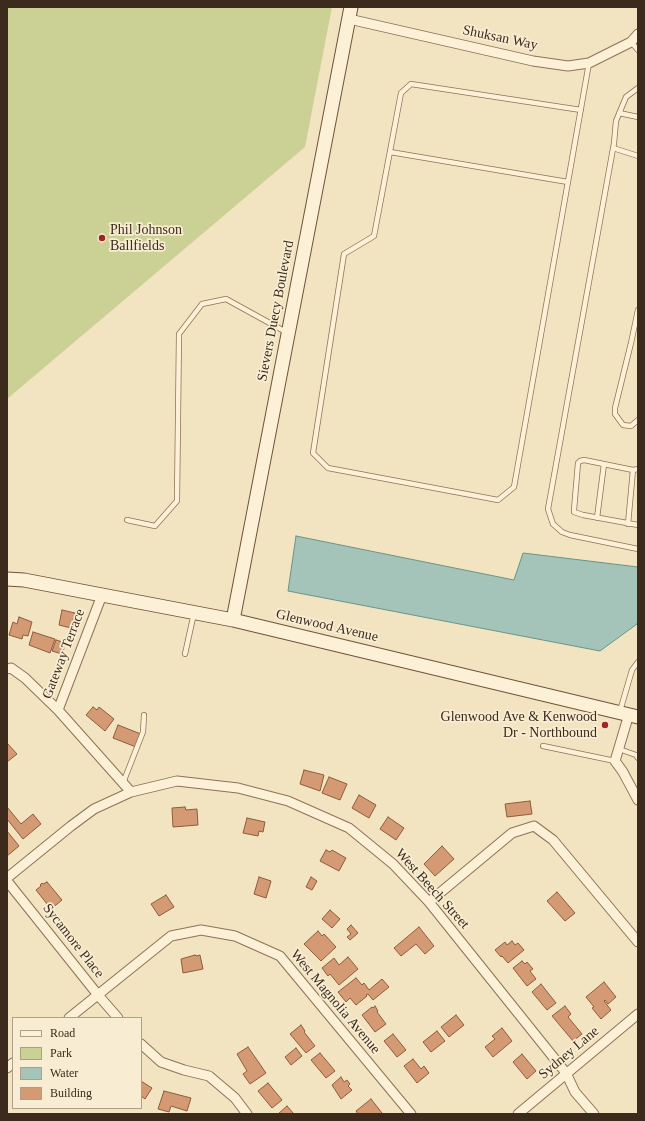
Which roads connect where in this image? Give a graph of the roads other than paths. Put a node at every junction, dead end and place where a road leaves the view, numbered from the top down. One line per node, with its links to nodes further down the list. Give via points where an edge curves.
1 (350, 13): 5 (street, Shuksan Way, via 533,61 568,66); 15 (street, Sievers Duecy Boulevard)
2 (638, 34): 3 (street, Shuksan Way)
3 (631, 42): 4 (lane); 5 (street, Shuksan Way)
4 (638, 50)
5 (589, 63): 7 (lane)
6 (638, 88): 8 (lane, via 626,97)
7 (581, 110): 11 (lane, via 412,84 401,93); 13 (lane)
8 (619, 113): 9 (lane); 10 (lane)
9 (638, 117)
10 (613, 148): 12 (lane); 23 (lane, via 548,509 553,524 570,536)
11 (390, 152): 13 (lane); 13 (lane, via 374,236 344,254 313,453 328,468 498,500 514,487)
12 (638, 156)
13 (568, 182)
14 (638, 310): 16 (lane, via 615,408 615,414 623,425 631,426)
15 (288, 332): 20 (lane, via 226,299 202,304 178,334 177,501 155,526); 27 (street, Sievers Duecy Boulevard)
16 (638, 420)
17 (604, 464): 18 (lane); 19 (lane); 19 (lane, via 584,460 578,463 574,512)
18 (636, 469): 21 (lane)
19 (597, 518): 21 (lane)
20 (127, 520)
21 (628, 524): 22 (lane)
22 (638, 525)
23 (638, 549)
24 (7, 579): 25 (street, Glenwood Avenue)
25 (102, 594): 26 (street, Glenwood Avenue); 31 (street, Gateway Terrace)
26 (194, 613): 27 (street, Glenwood Avenue); 28 (lane)
27 (233, 620): 32 (street, Glenwood Avenue)
28 (185, 654)
29 (638, 662): 32 (lane, via 632,670)
30 (7, 669): 31 (street, via 11,668 25,678)
31 (58, 710): 38 (street, Gateway Terrace)
32 (629, 714): 35 (street)
33 (144, 715): 38 (lane, via 143,732)
34 (543, 746): 37 (lane)
35 (619, 749): 36 (lane); 37 (street)
36 (638, 758)
37 (615, 761): 40 (street)
38 (123, 783): 39 (street, Gateway Terrace)
39 (131, 792): 41 (street, West Beech Street, via 94,809); 43 (street, West Beech Street, via 177,781 238,788 288,801 350,828 393,864)
40 (638, 800)
41 (7, 878)
42 (7, 881): 45 (street, Sycamore Place)
43 (429, 902): 44 (street, via 512,833 534,826 553,840); 50 (street, West Beech Street)
44 (638, 942)
45 (98, 995): 47 (street, West Magnolia Avenue); 48 (street, Sycamore Place); 52 (street, West Magnolia Avenue, via 171,936 201,930 235,936 280,956)
46 (638, 1014): 50 (street, Sydney Lane)
47 (70, 1017)
48 (117, 1017)
49 (142, 1045): 51 (street, via 161,1062 209,1076 235,1098)
50 (566, 1074): 53 (street, Sydney Lane); 54 (street, West Beech Street, via 575,1092)
51 (247, 1114)
52 (411, 1114)
53 (518, 1114)
54 (594, 1114)

